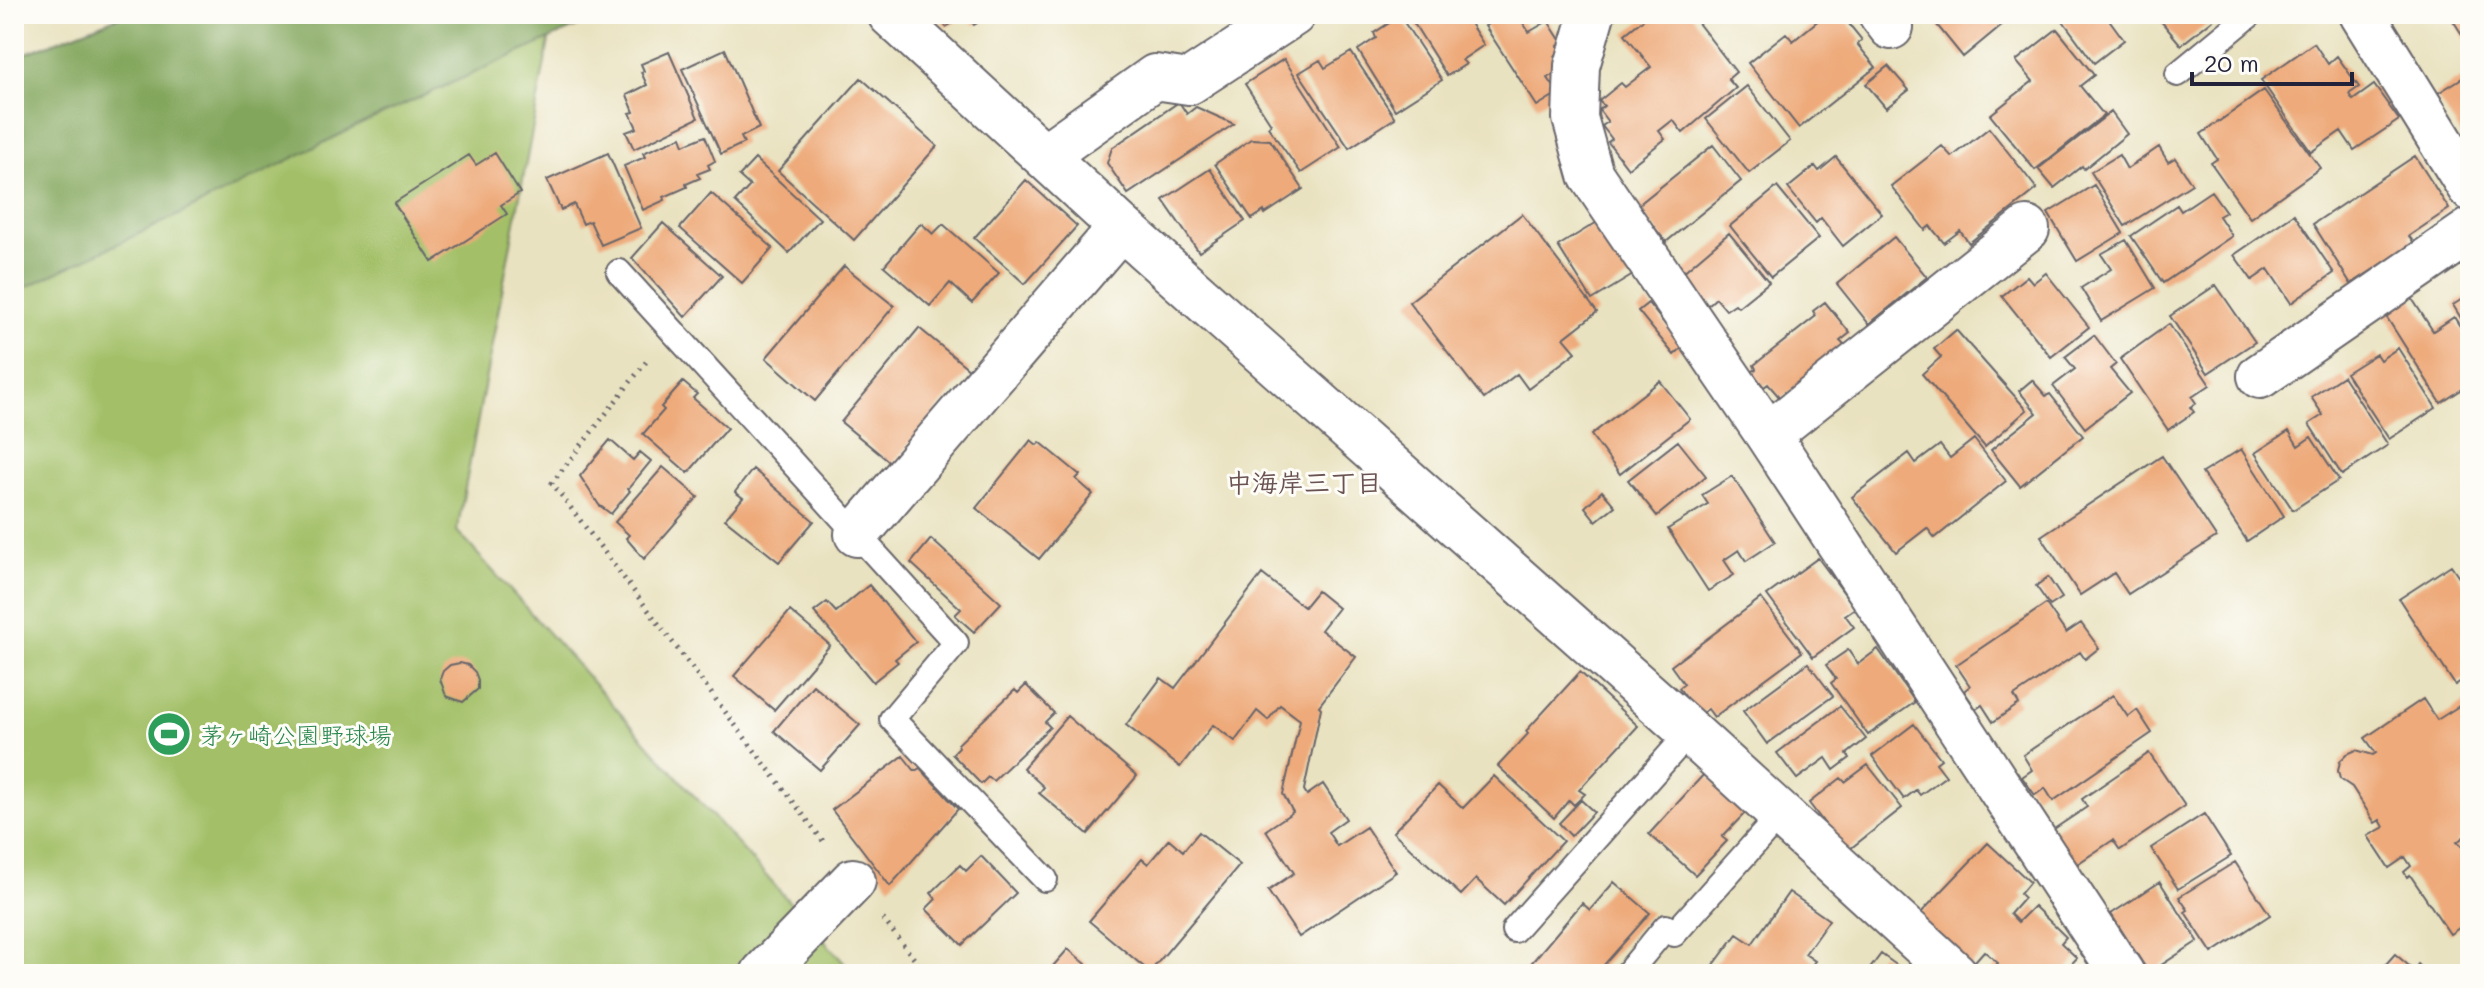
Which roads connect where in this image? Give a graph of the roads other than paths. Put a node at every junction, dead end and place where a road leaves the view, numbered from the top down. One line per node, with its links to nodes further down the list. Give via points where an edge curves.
1 (890, 14): 7 (street)
2 (1293, 14): 7 (street, via 1189,82 1155,77)
3 (1592, 14): 14 (street, via 1577,66 1575,118 1591,175)
4 (2251, 14): 6 (lane)
5 (2362, 14): 8 (street)
6 (2178, 74)
7 (1044, 156): 9 (street)
8 (2470, 188)
9 (1121, 227): 15 (street); 16 (street)
10 (2027, 229): 14 (street)
11 (2470, 231): 13 (street)
12 (619, 272): 15 (lane)
13 (2260, 376)
14 (1768, 435): 24 (street)
15 (857, 534): 18 (lane, via 956,643 892,719)
16 (1690, 732): 17 (street); 20 (lane)
17 (1781, 814): 22 (lane, via 1674,934 1666,927); 23 (street)
18 (1045, 879)
19 (853, 881): 21 (street)
20 (1514, 930)
21 (763, 974)
22 (1627, 974)
23 (1955, 974)
24 (2122, 974)

